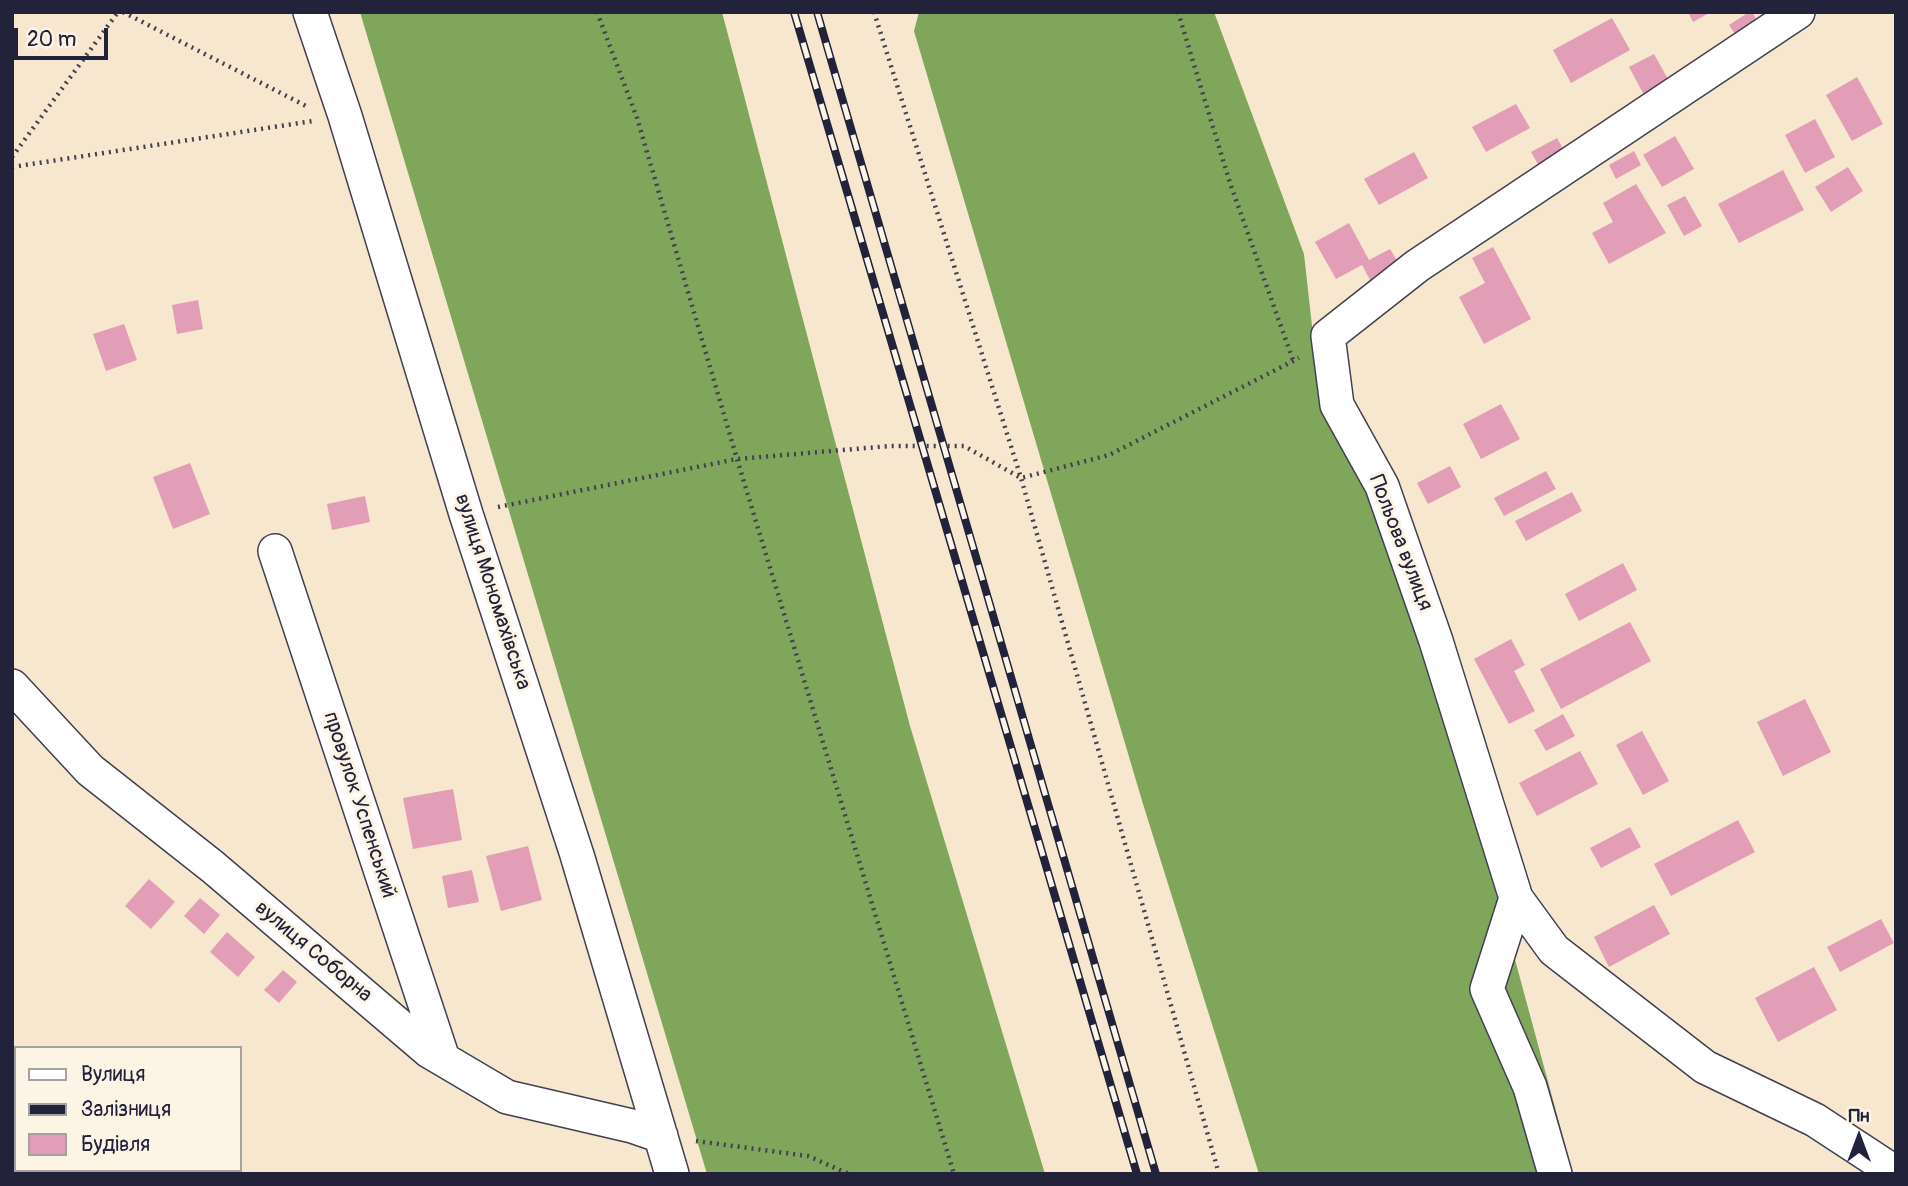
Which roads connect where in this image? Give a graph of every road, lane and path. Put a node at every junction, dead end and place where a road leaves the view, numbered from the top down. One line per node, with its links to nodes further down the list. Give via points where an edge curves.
1 (120, 12): 7 (path, via 324,115); 8 (path)
2 (310, 12): 7 (street, вулиця Мономахівська)
3 (597, 12): 12 (path, via 637,118)
4 (874, 12): 13 (path)
5 (1178, 12): 11 (path, via 1230,183)
6 (1798, 12): 10 (street, via 1417,266)
7 (345, 116): 9 (path); 14 (street, вулиця Мономахівська)
8 (12, 156)
9 (12, 167)
10 (1328, 336): 11 (path); 17 (street, Польова вулиця, via 1337,405 1382,486)
11 (1294, 363): 13 (path, via 1109,455)
12 (737, 460): 13 (path, via 890,446 964,446); 14 (path); 23 (path)
13 (1021, 478): 24 (path)
14 (467, 514): 19 (street, вулиця Мономахівська, via 578,855)
15 (275, 551): 18 (street, провулок Успенський)
16 (12, 686): 18 (street, вулиця Соборна, via 90,770)
17 (1516, 898): 20 (street, Польова вулиця, via 1554,950 1705,1067 1815,1120); 25 (street, via 1488,989 1530,1087)
18 (443, 1059): 19 (street, вулиця Соборна, via 507,1097)
19 (661, 1136): 21 (street, вулиця Мономахівська); 22 (path, via 808,1156)
20 (1896, 1173)
21 (672, 1174)
22 (849, 1174)
23 (954, 1174)
24 (1219, 1174)
25 (1555, 1174)

